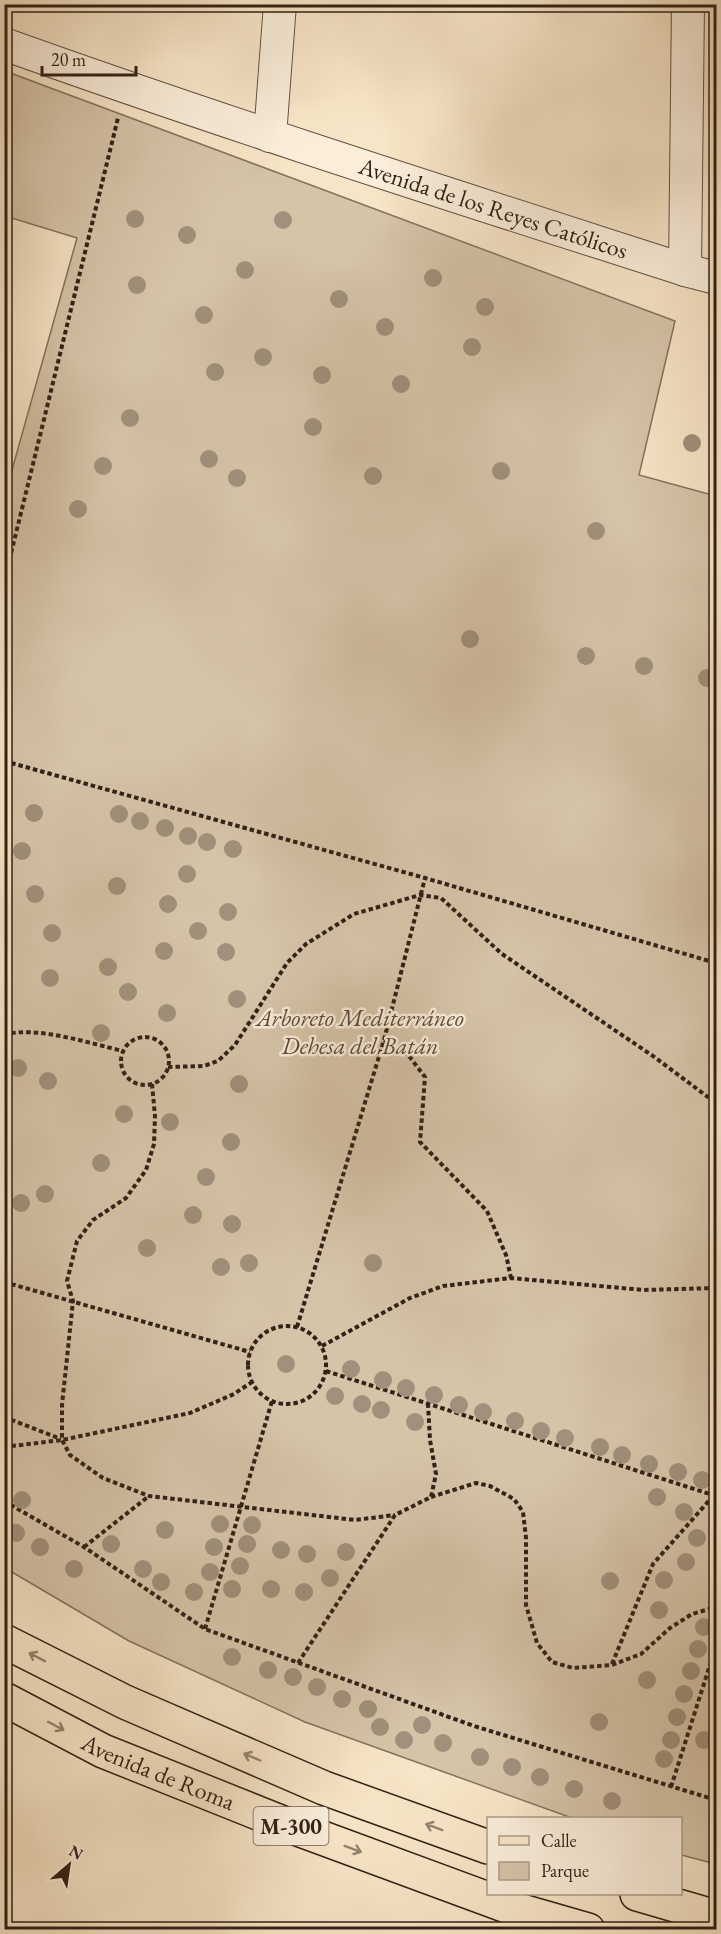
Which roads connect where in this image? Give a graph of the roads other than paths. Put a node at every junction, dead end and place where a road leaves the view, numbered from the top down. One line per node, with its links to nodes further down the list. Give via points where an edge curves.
1 (280, 4): 4 (street)
2 (688, 4): 5 (street)
3 (4, 44): 4 (street, Avenida de los Reyes Católicos)
4 (270, 136): 5 (street, Avenida de los Reyes Católicos)
5 (685, 270): 6 (street, Avenida de los Reyes Católicos)
6 (717, 278)
7 (4, 1641): 9 (main road, Avenida de Roma / M-300, one-way to 7, via 324,1788 125,1702)
8 (4, 1699): 12 (main road, Avenida de Roma / M-300, one-way to 12, via 103,1751 298,1829 515,1909)
9 (487, 1846)
10 (644, 1895): 11 (main road)
11 (717, 1917)
12 (588, 1929)

